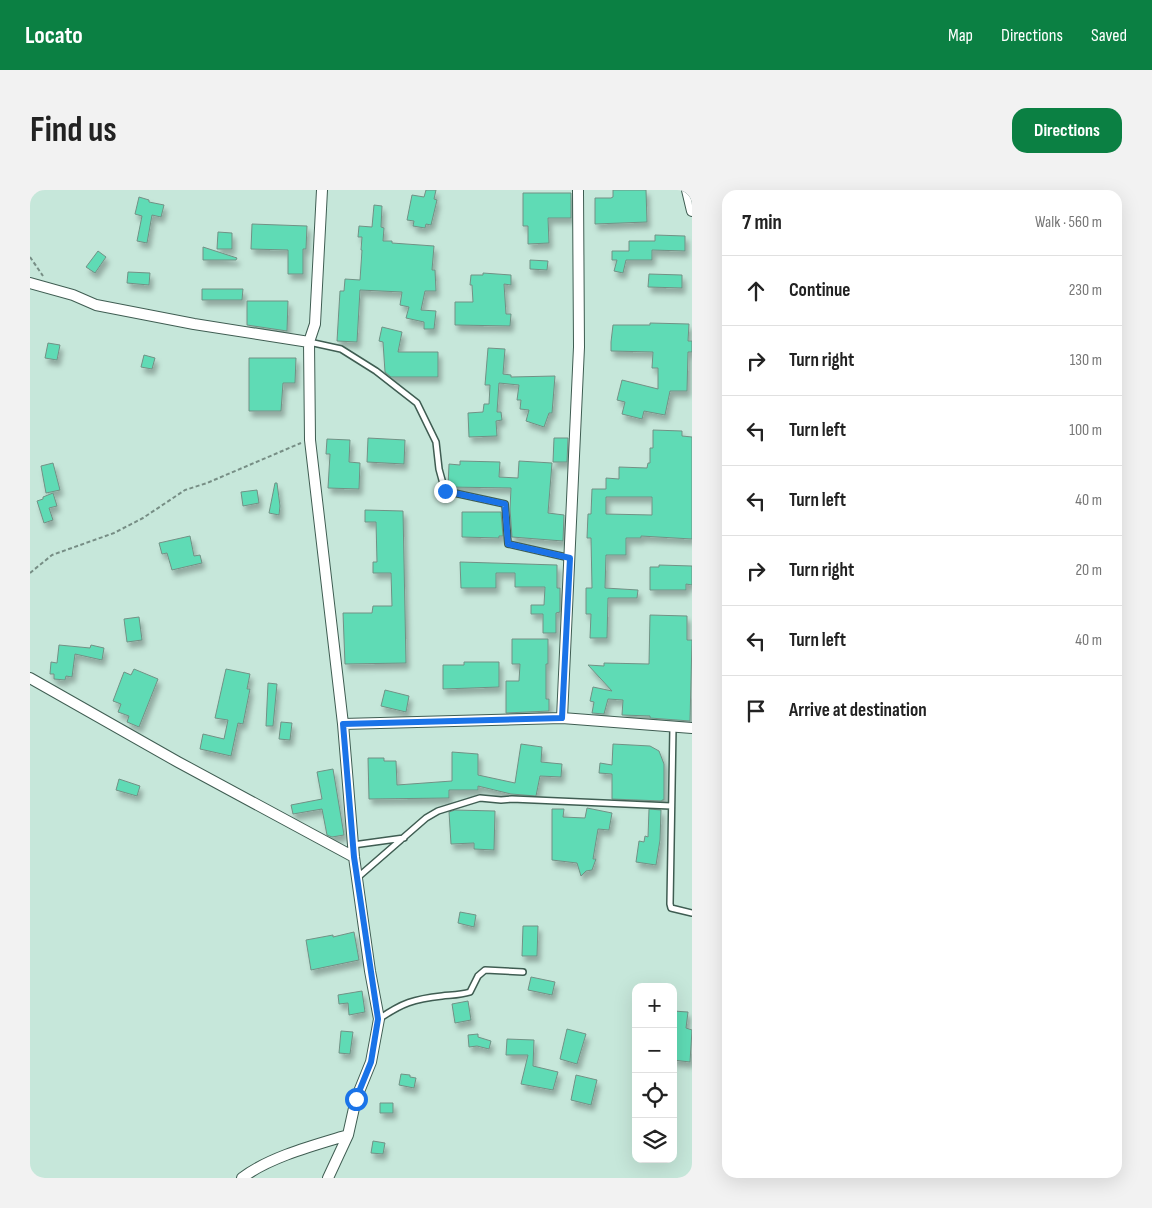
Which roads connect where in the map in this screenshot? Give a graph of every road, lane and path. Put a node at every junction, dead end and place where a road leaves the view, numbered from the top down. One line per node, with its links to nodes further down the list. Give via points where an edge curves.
1 (322, 190): 8 (street, via 315,324)
2 (578, 190): 10 (street, via 579,347)
3 (687, 190): 4 (street)
4 (692, 212)
5 (30, 257): 7 (path)
6 (30, 283): 7 (street)
7 (50, 287): 8 (street, via 96,305)
8 (309, 342): 9 (street); 10 (lane, via 341,349 417,403 436,442 445,491 505,504 508,544)
9 (310, 440): 11 (path, via 185,490 114,533 52,555); 14 (street)
10 (570, 558): 13 (street)
11 (30, 573)
12 (30, 678): 20 (street)
13 (562, 718): 14 (street); 15 (street)
14 (343, 724): 19 (street)
15 (673, 727): 16 (street); 17 (lane)
16 (692, 728)
17 (672, 806): 18 (lane, via 480,798 438,811); 22 (lane, via 670,904 675,910)
18 (404, 838): 19 (lane); 21 (lane)
19 (353, 845): 20 (street)
20 (354, 857): 21 (street)
21 (357, 878): 24 (street)
22 (692, 913)
23 (524, 972): 24 (lane, via 485,970 470,992 411,1001)
24 (378, 1019): 25 (street, via 371,1062 356,1099)
25 (348, 1135): 26 (street, via 254,1169); 27 (street)
26 (242, 1178)
27 (328, 1178)

